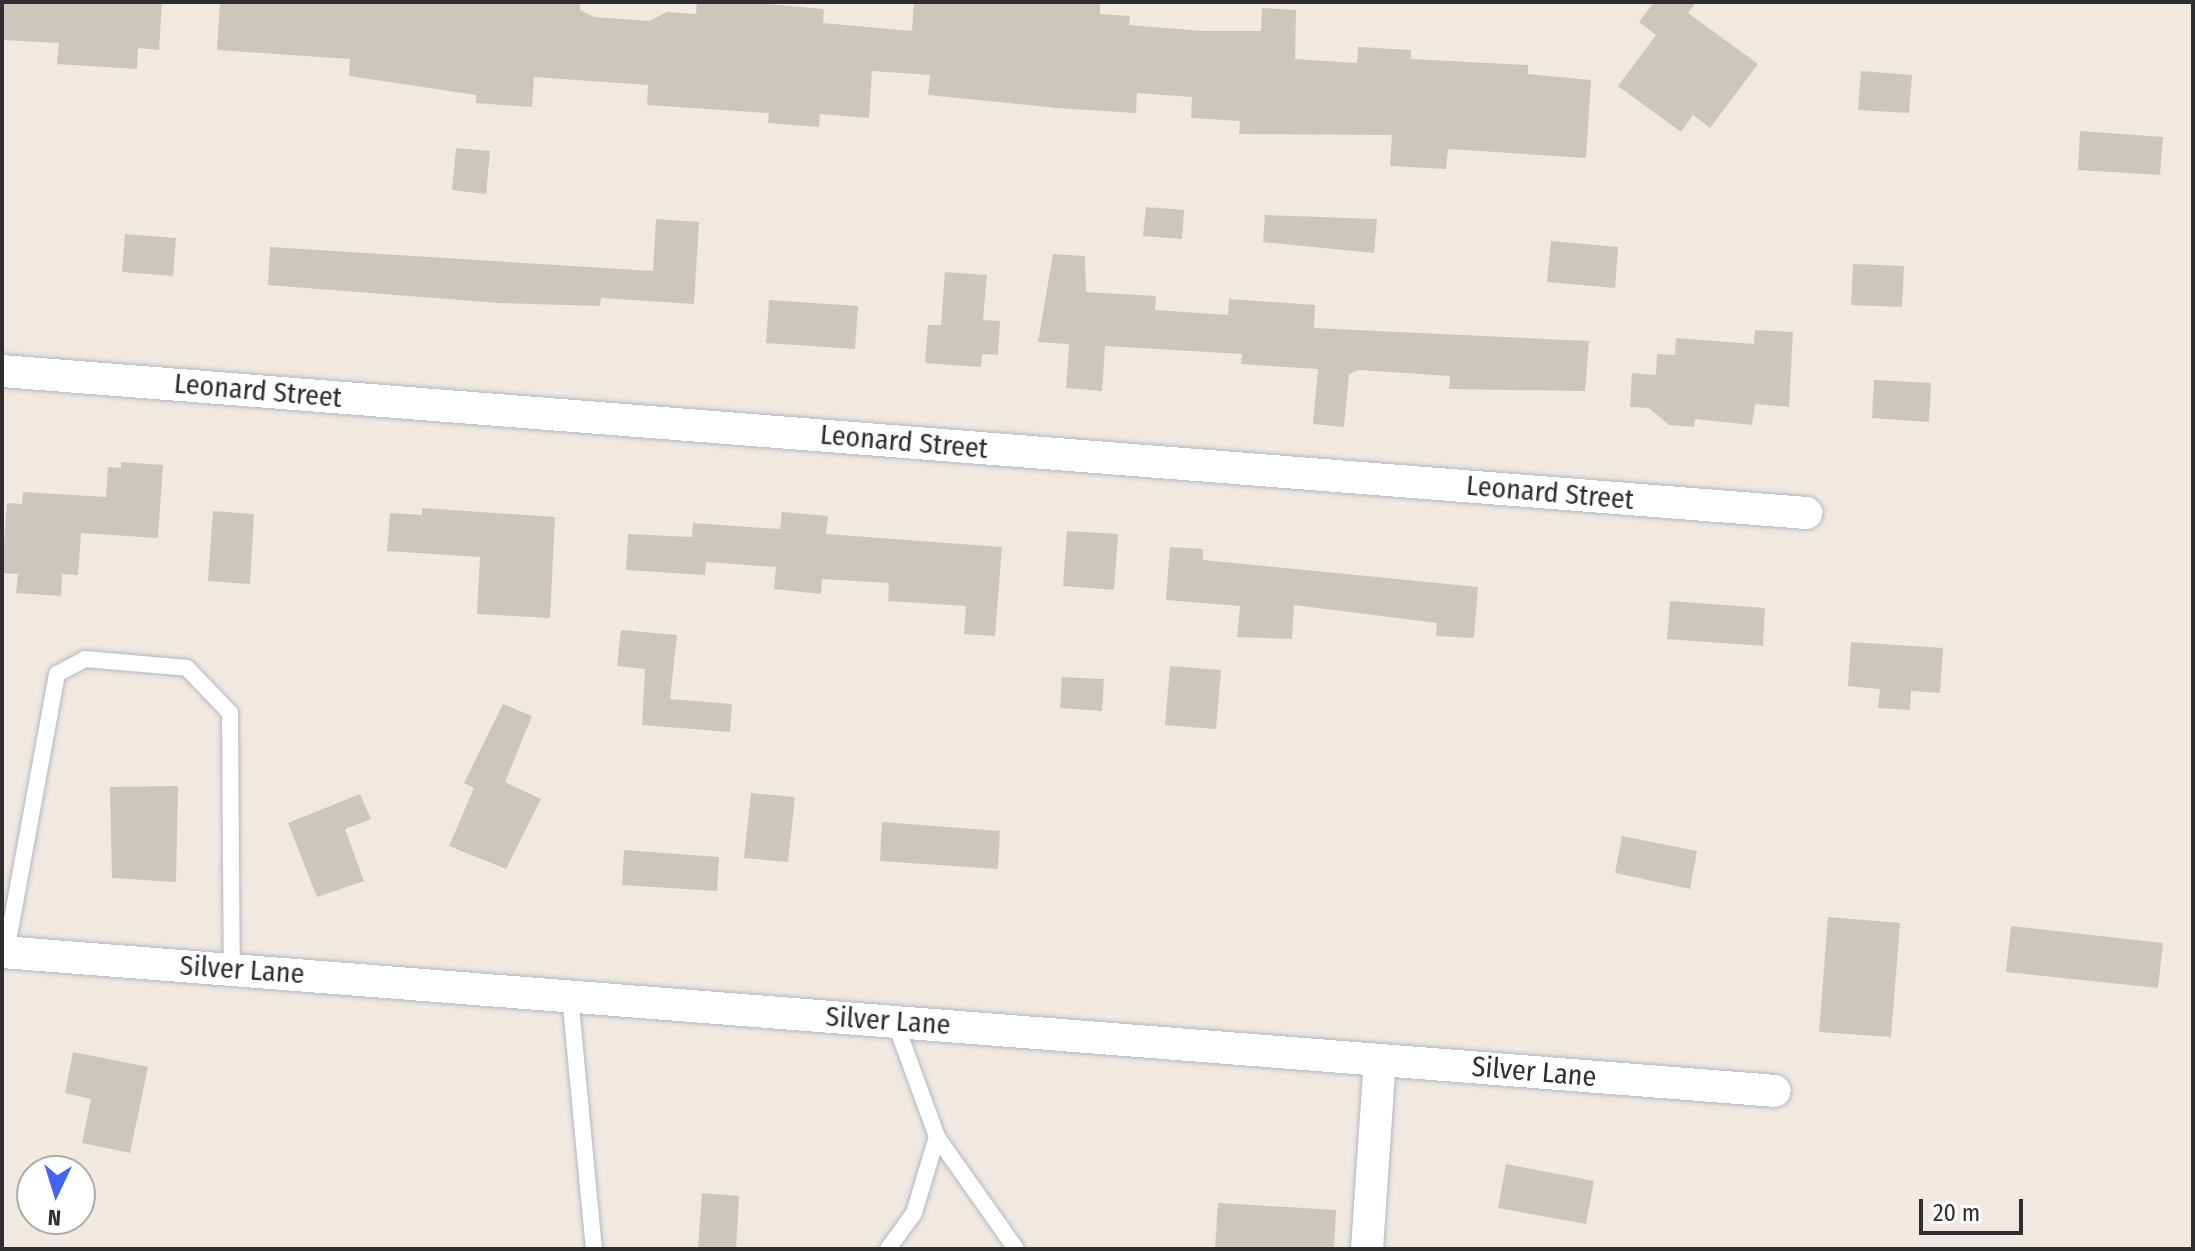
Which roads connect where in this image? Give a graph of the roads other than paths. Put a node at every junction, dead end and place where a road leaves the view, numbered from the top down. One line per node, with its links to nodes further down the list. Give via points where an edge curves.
1 (2, 371): 2 (street, Leonard Street)
2 (1806, 513)
3 (4, 952): 4 (street, Silver Lane); 4 (lane, via 57,674 85,659 187,668 230,713)
4 (232, 969): 5 (street, Silver Lane)
5 (570, 996): 6 (street, Silver Lane); 10 (lane)
6 (895, 1022): 7 (street, Silver Lane); 9 (lane)
7 (1380, 1060): 8 (street, Silver Lane); 13 (street)
8 (1775, 1091)
9 (937, 1137): 11 (lane, via 914,1213); 12 (lane)
10 (594, 1249)
11 (888, 1249)
12 (1016, 1249)
13 (1367, 1249)

